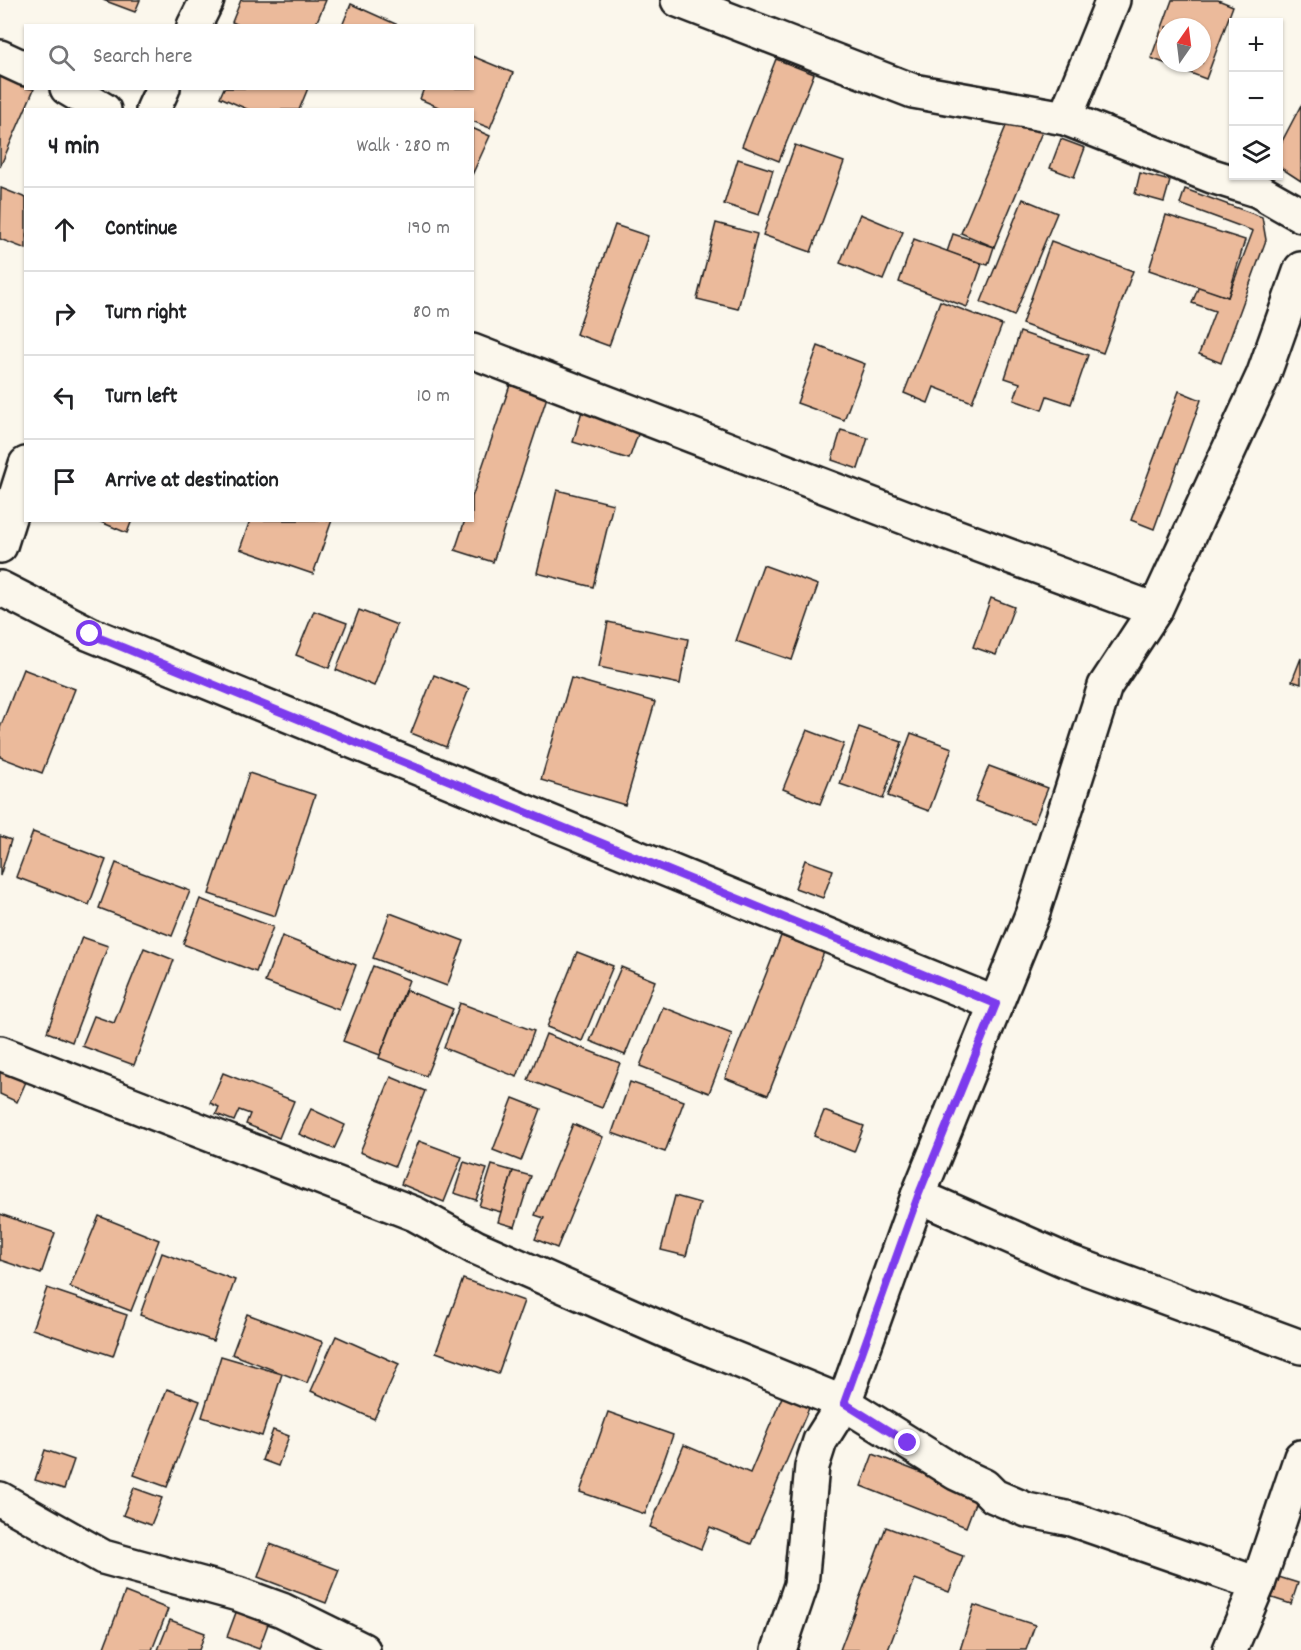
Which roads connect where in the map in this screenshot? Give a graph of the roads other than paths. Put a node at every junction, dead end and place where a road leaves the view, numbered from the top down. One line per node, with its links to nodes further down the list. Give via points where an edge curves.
1 (207, 0): 4 (street)
2 (678, 0): 11 (street, via 913,91)
3 (1113, 0): 11 (street)
4 (195, 24)
5 (0, 57): 6 (street)
6 (24, 68)
7 (70, 90): 9 (street)
8 (162, 90): 10 (street)
9 (101, 108)
10 (154, 108)
11 (1065, 118): 12 (street, via 1212,176 1257,189)
12 (1301, 215)
13 (1301, 269): 19 (street, via 1263,376)
14 (474, 352): 19 (street)
15 (24, 468): 16 (street)
16 (4, 513): 17 (street)
17 (0, 546)
18 (0, 588): 20 (street, via 90,634)
19 (1155, 609): 20 (street, via 1105,686 1032,915)
20 (996, 1004): 22 (street)
21 (0, 1053): 24 (street, via 415,1214 475,1247 673,1334)
22 (918, 1196): 23 (street, via 1069,1262); 24 (street)
23 (1301, 1347)
24 (844, 1403): 27 (street, via 956,1473 984,1486 994,1496); 29 (street, via 820,1441 812,1466 801,1585)
25 (1301, 1457): 27 (street)
26 (0, 1499): 28 (street, via 103,1557 238,1594 282,1610)
27 (1258, 1584): 30 (street)
28 (363, 1650)
29 (779, 1650)
30 (1230, 1650)

